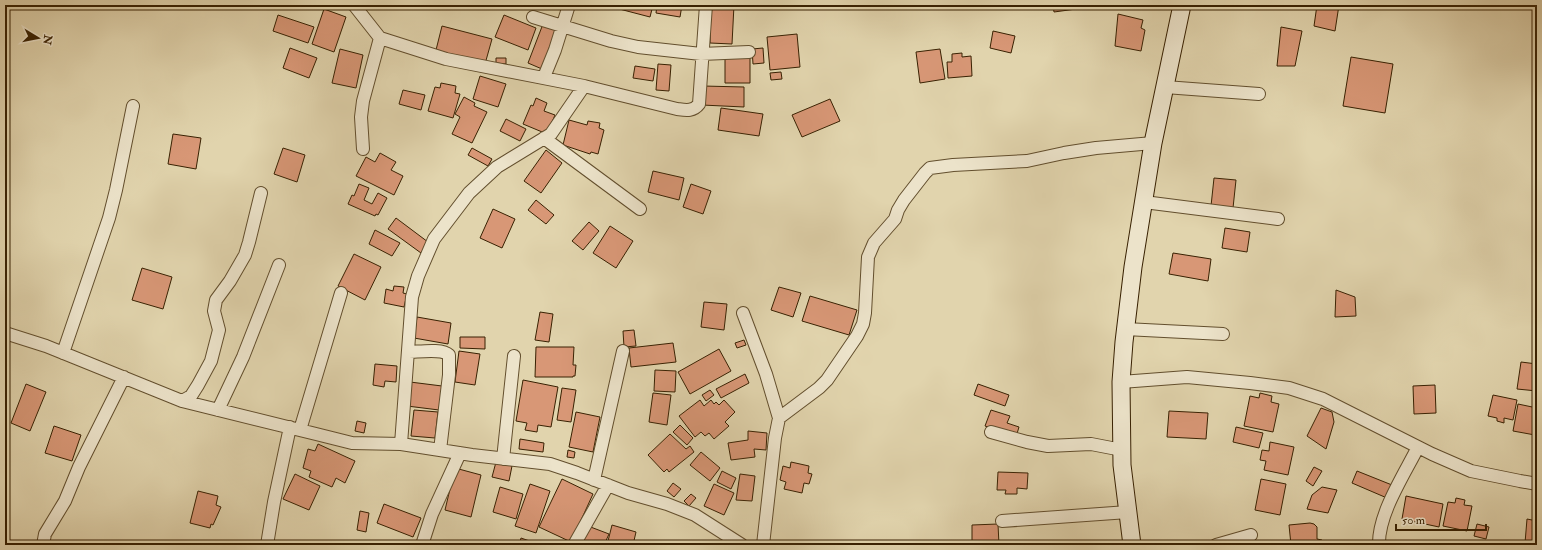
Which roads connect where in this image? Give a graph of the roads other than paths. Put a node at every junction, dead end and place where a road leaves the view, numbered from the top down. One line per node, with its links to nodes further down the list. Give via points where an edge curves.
1 (354, 5): 7 (street)
2 (569, 5): 6 (street)
3 (706, 5): 9 (street)
4 (1182, 5): 12 (street)
5 (533, 17): 6 (street)
6 (563, 26): 9 (street, via 638,47); 10 (street)
7 (380, 38): 10 (street, via 446,59); 17 (street, via 363,101)
8 (749, 52): 9 (street)
9 (701, 54): 11 (street, via 699,104 696,109 677,109)
10 (544, 77): 11 (street)
11 (584, 86): 15 (street, via 551,134)
12 (1165, 87): 13 (street); 16 (street)
13 (1259, 94)
14 (133, 106): 30 (street, via 109,218)
15 (544, 138): 20 (street); 29 (street, via 497,167 468,193 434,239 412,297)
16 (1153, 143): 19 (street); 36 (street, via 1096,148 1027,161 930,168 904,200 895,219 871,250 868,258 865,313 857,336 819,388)
17 (363, 149)
18 (261, 192): 34 (street, via 244,255 216,300 214,311 219,330 211,361 198,385 190,396)
19 (1144, 202): 21 (street); 25 (street)
20 (640, 209)
21 (1278, 219)
22 (279, 265): 35 (street, via 243,357)
23 (341, 293): 37 (street)
24 (743, 313): 36 (street)
25 (1125, 329): 27 (street); 33 (street)
26 (5, 333): 30 (street)
27 (1223, 334)
28 (623, 351): 45 (street)
29 (408, 352): 39 (street); 41 (street, via 440,351 449,355)
30 (63, 353): 32 (street)
31 (514, 356): 44 (street)
32 (124, 377): 34 (street); 51 (street, via 65,501 45,534)
33 (1121, 382): 40 (street, via 1187,377 1289,388 1322,399); 42 (street)
34 (182, 401): 35 (street)
35 (218, 410): 37 (street)
36 (779, 418): 56 (street)
37 (295, 429): 39 (street, via 352,443); 52 (street, via 274,502)
38 (991, 432): 42 (street, via 1048,446 1091,444)
39 (401, 444): 41 (street)
40 (1418, 447): 46 (street, via 1471,470); 59 (street, via 1383,518)
41 (440, 450): 43 (street)
42 (1122, 450): 48 (street)
43 (460, 453): 44 (street); 53 (street, via 432,514)
44 (504, 459): 45 (street, via 550,464)
45 (594, 480): 47 (street)
46 (1537, 484)
47 (608, 485): 54 (street); 55 (street, via 695,515)
48 (1128, 512): 49 (street); 57 (street)
49 (1002, 520)
50 (1251, 535): 58 (street)
51 (43, 545)
52 (267, 545)
53 (422, 545)
54 (574, 545)
55 (742, 545)
56 (763, 545)
57 (1132, 545)
58 (1216, 545)
59 (1379, 545)

